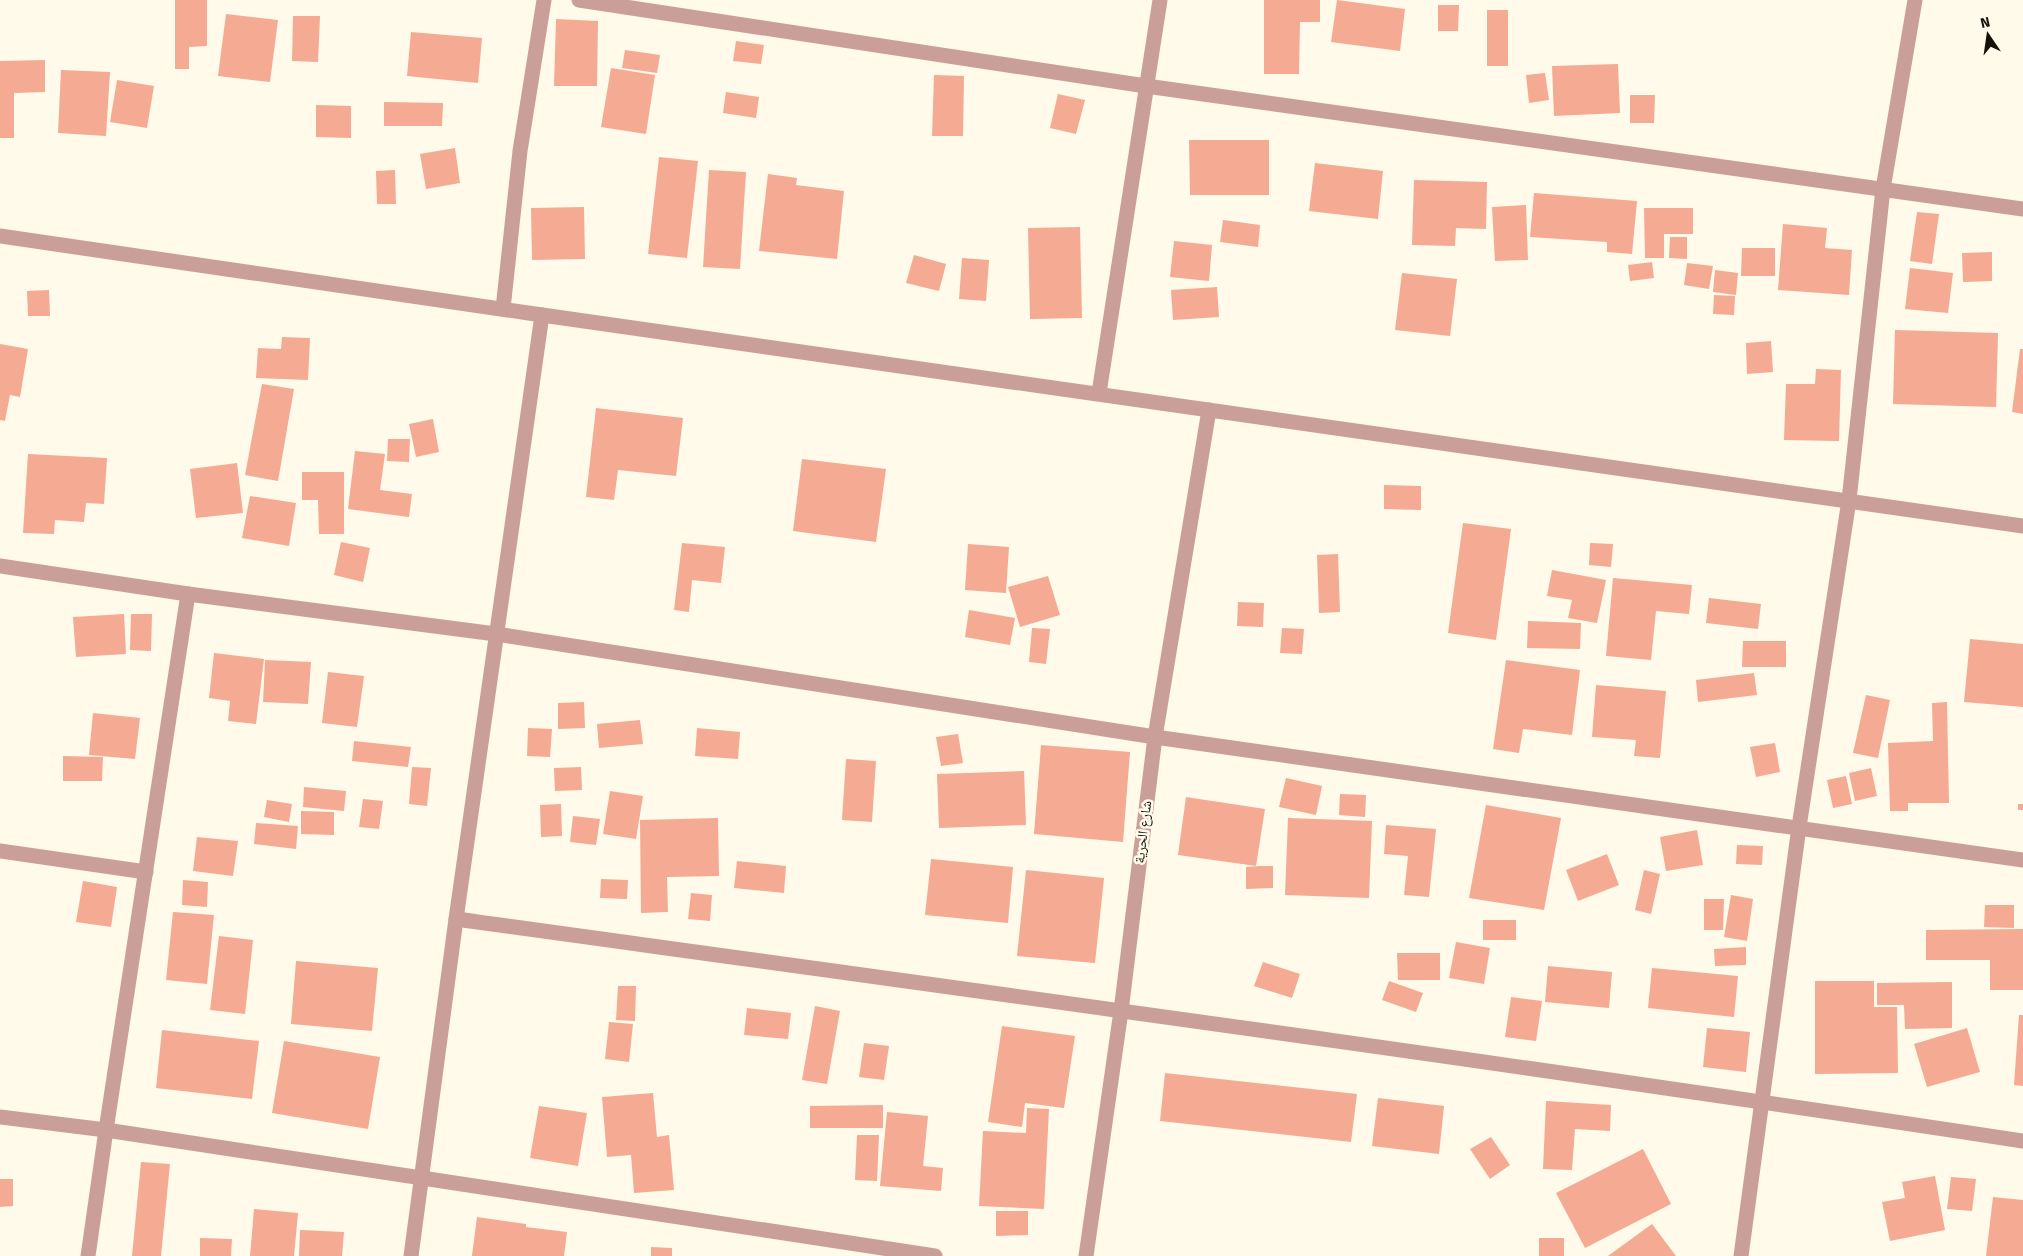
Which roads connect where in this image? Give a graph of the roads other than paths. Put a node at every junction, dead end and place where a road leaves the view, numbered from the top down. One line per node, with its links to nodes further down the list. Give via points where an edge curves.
1 (544, 0): 9 (street, via 520,151)
2 (579, 0): 5 (street)
3 (1160, 0): 5 (street)
4 (1915, 0): 6 (street)
5 (1146, 86): 6 (street); 11 (street)
6 (1883, 189): 7 (street); 13 (street)
7 (2023, 208)
8 (0, 236): 9 (street)
9 (503, 309): 10 (street)
10 (542, 315): 11 (street); 17 (street)
11 (1099, 393): 12 (street)
12 (1209, 410): 13 (street); 18 (street, شارع الحرية)
13 (1849, 500): 14 (street); 19 (street)
14 (2023, 526)
15 (0, 566): 16 (street)
16 (188, 594): 17 (street); 22 (street)
17 (496, 634): 18 (street); 23 (street)
18 (1155, 738): 19 (street); 24 (street, شارع الحرية)
19 (1799, 827): 21 (street); 25 (street)
20 (0, 852): 22 (street)
21 (2023, 860)
22 (146, 872): 27 (street)
23 (456, 919): 24 (street); 29 (street)
24 (1121, 1011): 25 (street); 33 (street, شارع الحرية)
25 (1762, 1102): 28 (street); 34 (street)
26 (0, 1116): 27 (street)
27 (106, 1130): 29 (street); 30 (street)
28 (2023, 1141)
29 (423, 1178): 31 (street); 32 (street)
30 (88, 1256)
31 (411, 1256)
32 (935, 1256)
33 (1086, 1256)
34 (1741, 1256)

